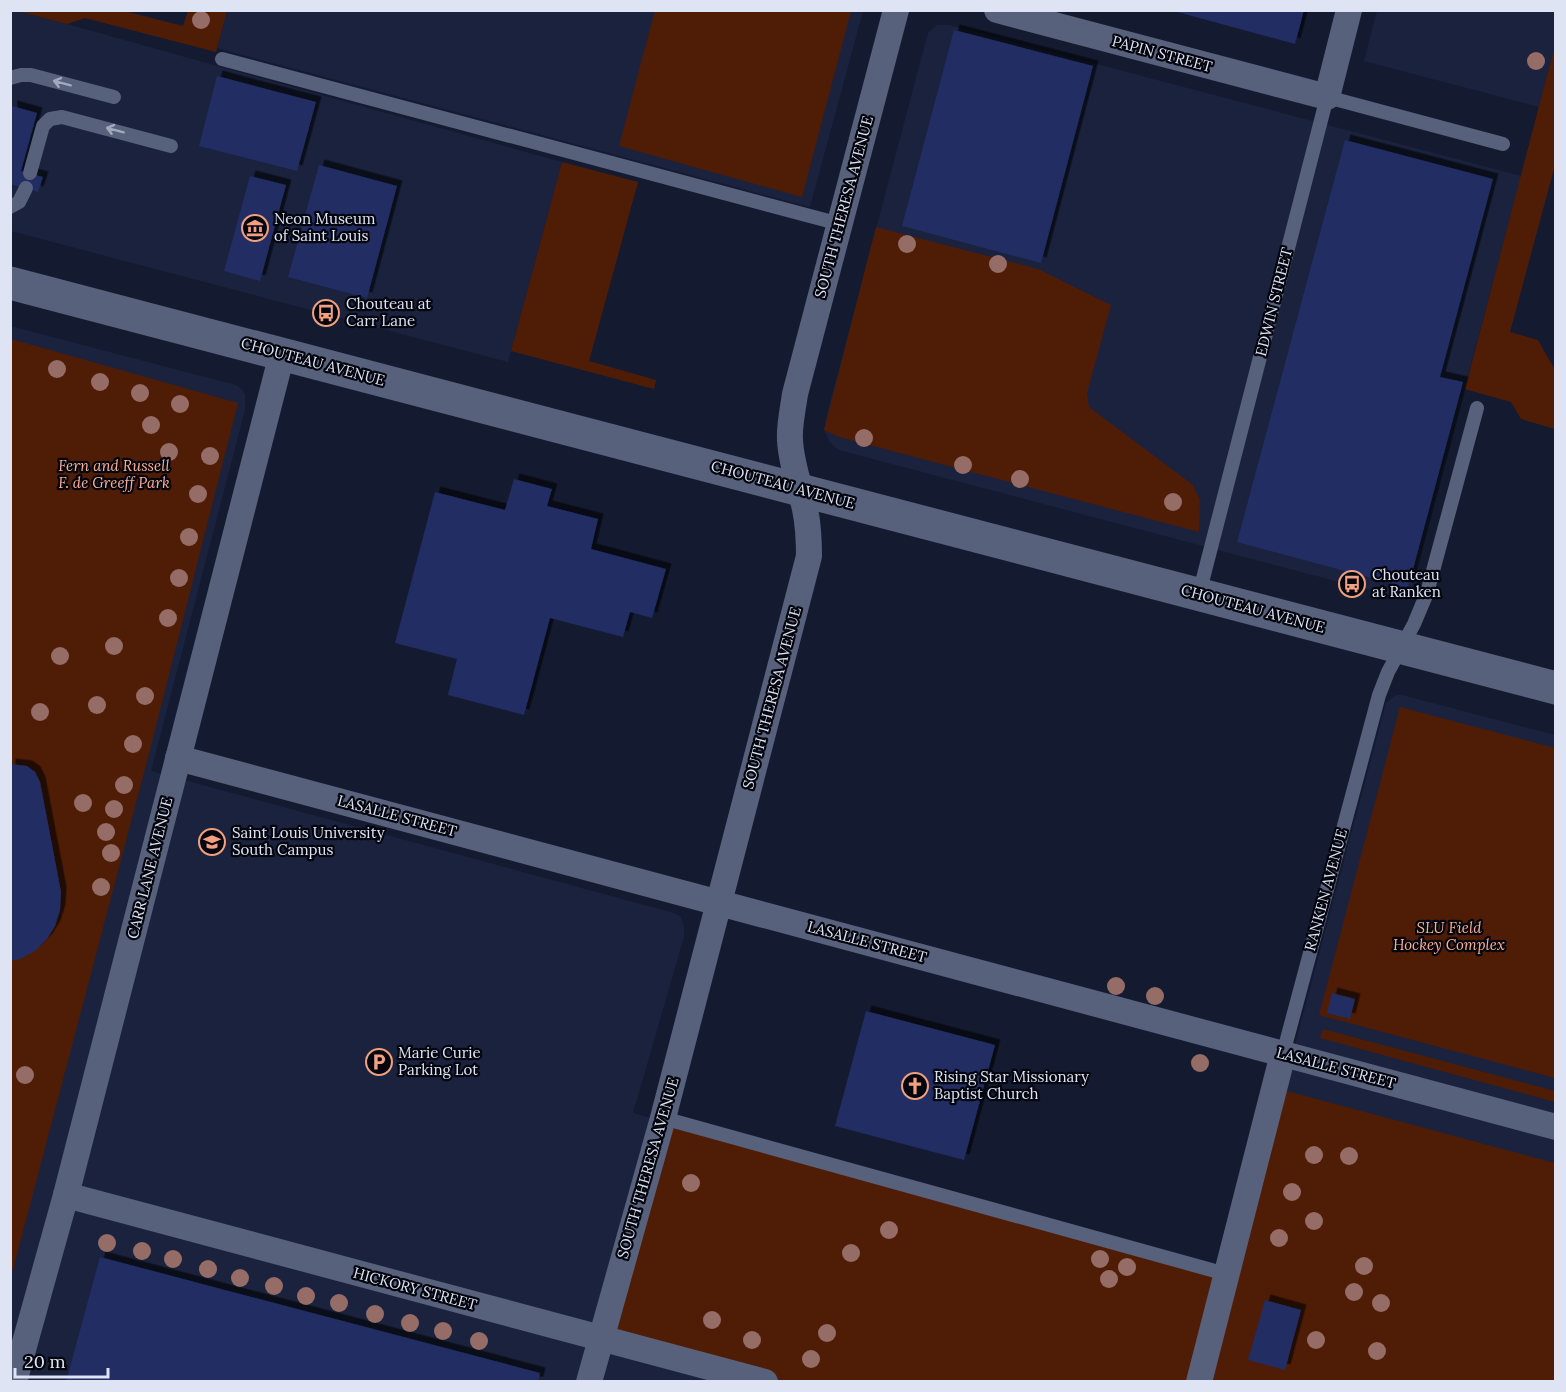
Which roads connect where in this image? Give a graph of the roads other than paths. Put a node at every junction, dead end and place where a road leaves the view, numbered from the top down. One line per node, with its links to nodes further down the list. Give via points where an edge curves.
1 (896, 10): 13 (street, SOUTH THERESA AVENUE)
2 (998, 10): 7 (street, PAPIN STREET)
3 (1349, 10): 7 (street, EDWIN STREET)
4 (222, 59): 13 (lane)
5 (10, 78): 6 (lane, one-way to 5, via 31,75)
6 (114, 97)
7 (1327, 97): 8 (lane); 18 (lane, EDWIN STREET)
8 (1503, 144)
9 (171, 146): 10 (lane, one-way to 10, via 62,117 50,119 43,126)
10 (30, 173)
11 (26, 188): 12 (lane, via 19,202)
12 (10, 207)
13 (840, 224): 17 (street, SOUTH THERESA AVENUE, via 791,416 790,441)
14 (10, 283): 15 (main road, CHOUTEAU AVENUE)
15 (282, 354): 17 (main road, CHOUTEAU AVENUE); 21 (street, CARR LANE AVENUE)
16 (1477, 408): 19 (lane, RANKEN AVENUE, via 1427,593)
17 (800, 490): 18 (main road, CHOUTEAU AVENUE); 22 (street, SOUTH THERESA AVENUE, via 808,556)
18 (1199, 594): 19 (main road, CHOUTEAU AVENUE)
19 (1401, 648): 20 (main road, CHOUTEAU AVENUE); 23 (lane, RANKEN AVENUE, via 1379,695)
20 (1556, 688)
21 (178, 758): 22 (street, LASALLE STREET); 26 (street, CARR LANE AVENUE)
22 (719, 902): 23 (street, LASALLE STREET); 24 (street, SOUTH THERESA AVENUE)
23 (1283, 1054): 25 (street, LASALLE STREET); 27 (street, RANKEN AVENUE)
24 (663, 1118): 27 (lane); 28 (street, SOUTH THERESA AVENUE)
25 (1556, 1127)
26 (66, 1195): 28 (street, HICKORY STREET); 29 (street, CARR LANE AVENUE)
27 (1226, 1274): 32 (street, RANKEN AVENUE)
28 (600, 1339): 30 (street, SOUTH THERESA AVENUE); 31 (street, HICKORY STREET)
29 (14, 1382)
30 (589, 1382)
31 (765, 1382)
32 (1199, 1382)

